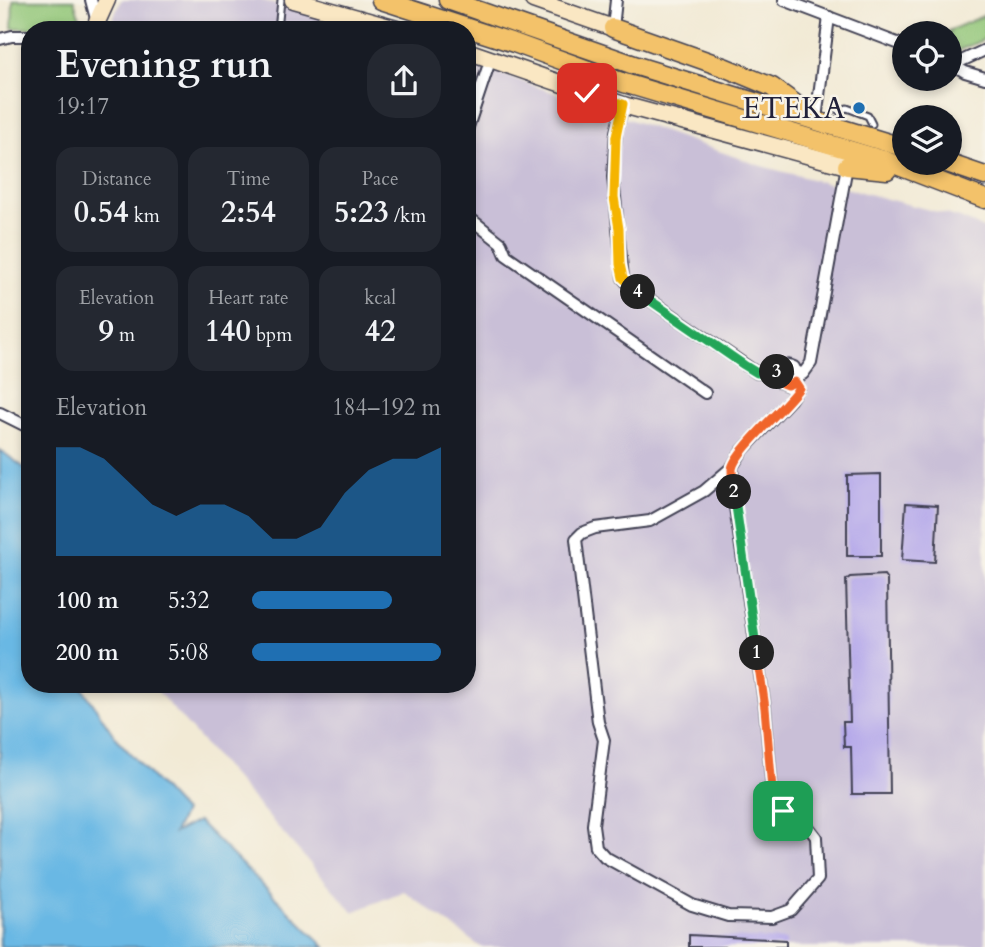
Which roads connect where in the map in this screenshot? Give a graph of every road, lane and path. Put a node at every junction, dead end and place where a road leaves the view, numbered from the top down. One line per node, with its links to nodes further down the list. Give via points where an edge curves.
1 (281, 0): 12 (lane)
2 (293, 0): 13 (main road)
3 (448, 0): 29 (highway, via 649,70)
4 (533, 0): 15 (main road)
5 (616, 0): 15 (street)
6 (784, 0): 9 (street)
7 (96, 1): 11 (main road)
8 (389, 2): 14 (highway)
9 (802, 4): 10 (street)
10 (830, 17): 19 (street); 29 (street)
11 (98, 21)
12 (279, 21)
13 (368, 21)
14 (444, 21)
15 (613, 28): 29 (highway, via 772,88)
16 (476, 32): 32 (highway, via 624,83)
17 (21, 36): 18 (street)
18 (0, 39)
19 (892, 41)
20 (985, 50): 23 (street)
21 (476, 54): 22 (main road)
22 (491, 58): 26 (street); 27 (main road)
23 (962, 59)
24 (962, 70): 25 (street)
25 (985, 78)
26 (476, 103)
27 (623, 104): 33 (main road); 40 (street, via 613,177 623,278 757,373 778,372 788,365)
28 (839, 111): 30 (lane, via 847,108 868,116)
29 (816, 119): 31 (highway)
30 (872, 124)
31 (892, 144)
32 (892, 164)
33 (846, 166): 35 (highway); 40 (street, via 811,363)
34 (962, 168): 37 (highway)
35 (892, 171)
36 (925, 175): 38 (highway)
37 (985, 176)
38 (985, 198)
39 (476, 223): 41 (street, via 501,243 506,255)
40 (799, 378): 44 (street, via 790,400 741,451)
41 (705, 393)
42 (0, 414): 43 (street)
43 (21, 424)
44 (732, 467): 44 (street, via 773,800 783,811 799,816 816,837 818,879 791,910 772,917 727,916 692,905 605,857 596,847 593,825 604,740 576,539 595,528 650,521 704,491)

